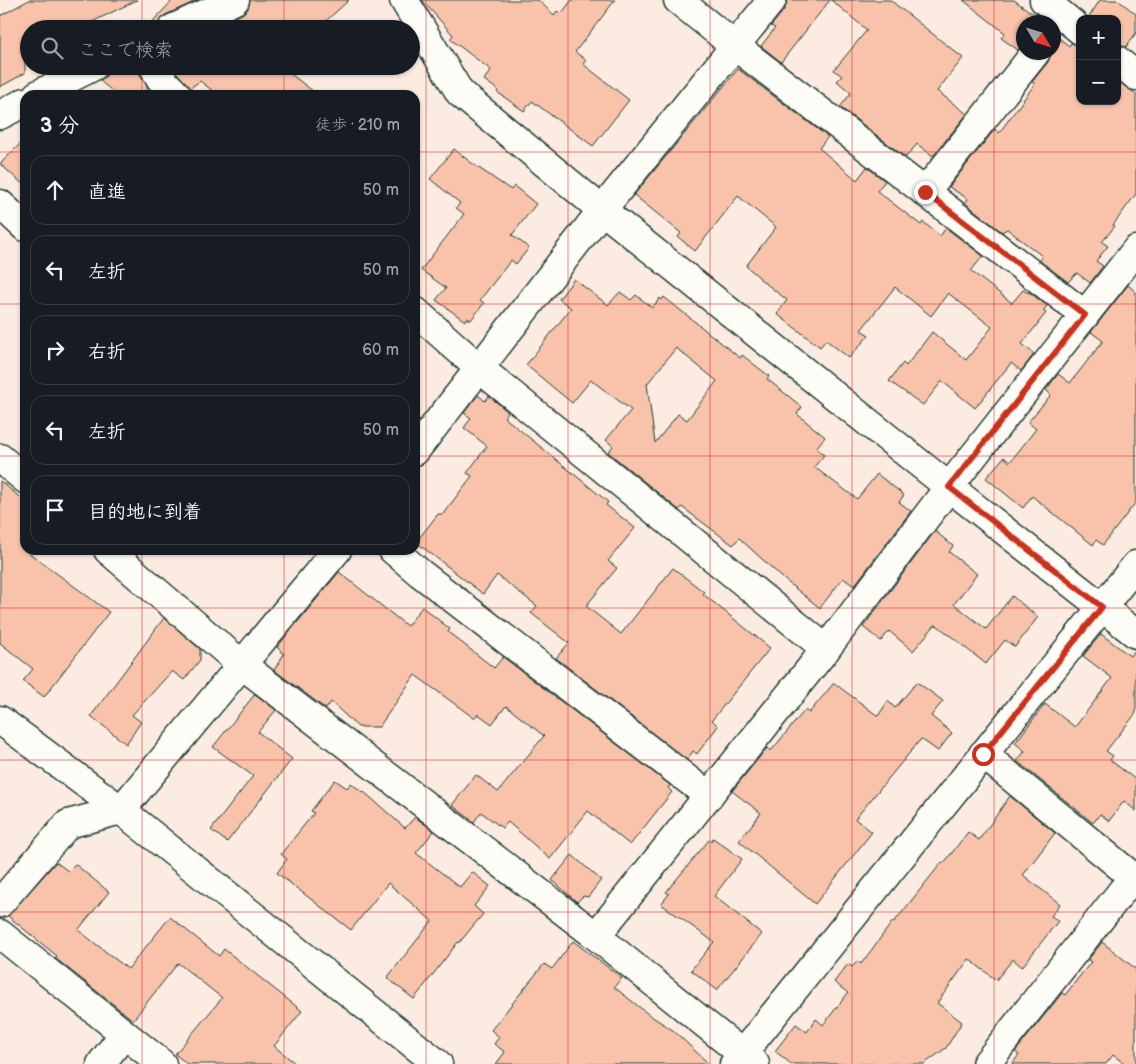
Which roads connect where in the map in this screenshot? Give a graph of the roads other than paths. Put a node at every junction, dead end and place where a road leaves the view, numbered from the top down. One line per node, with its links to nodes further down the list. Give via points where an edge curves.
1 (235, 0): 7 (street)
2 (404, 0): 8 (street)
3 (678, 0): 10 (street)
4 (772, 0): 10 (street)
5 (1044, 0): 6 (street)
6 (1069, 19)
7 (192, 20)
8 (416, 20)
9 (420, 27): 22 (street, via 460,93)
10 (735, 46): 20 (street); 22 (street)
11 (1030, 60): 20 (street)
12 (1121, 63): 15 (street)
13 (76, 75): 16 (street)
14 (158, 75): 17 (street)
15 (1136, 76)
16 (47, 90)
17 (172, 90)
18 (20, 105): 19 (street)
19 (0, 116)
20 (925, 192): 25 (street)
21 (0, 204): 23 (street)
22 (602, 210): 27 (street); 31 (street)
23 (20, 222)
24 (1136, 250): 25 (street)
25 (1085, 315): 31 (street)
26 (420, 316): 27 (street)
27 (478, 368): 28 (street); 38 (street)
28 (420, 444)
29 (0, 458): 30 (street)
30 (20, 475)
31 (949, 487): 36 (street); 38 (street)
32 (114, 555): 39 (street)
33 (333, 555): 39 (street)
34 (399, 555): 42 (street)
35 (1136, 565): 36 (street)
36 (1102, 607): 37 (street); 41 (street)
37 (1136, 634)
38 (826, 649): 42 (street)
39 (242, 664): 43 (street); 47 (street)
40 (0, 720): 43 (street)
41 (983, 754): 44 (street); 49 (street)
42 (709, 796): 47 (street)
43 (121, 810): 45 (street, via 68,824); 52 (street)
44 (1134, 878): 53 (street)
45 (0, 903)
46 (0, 934): 48 (street)
47 (596, 936): 49 (street)
48 (124, 1034): 50 (street); 51 (street)
49 (744, 1061)
50 (101, 1064)
51 (162, 1064)
52 (438, 1064)
53 (986, 1064)

